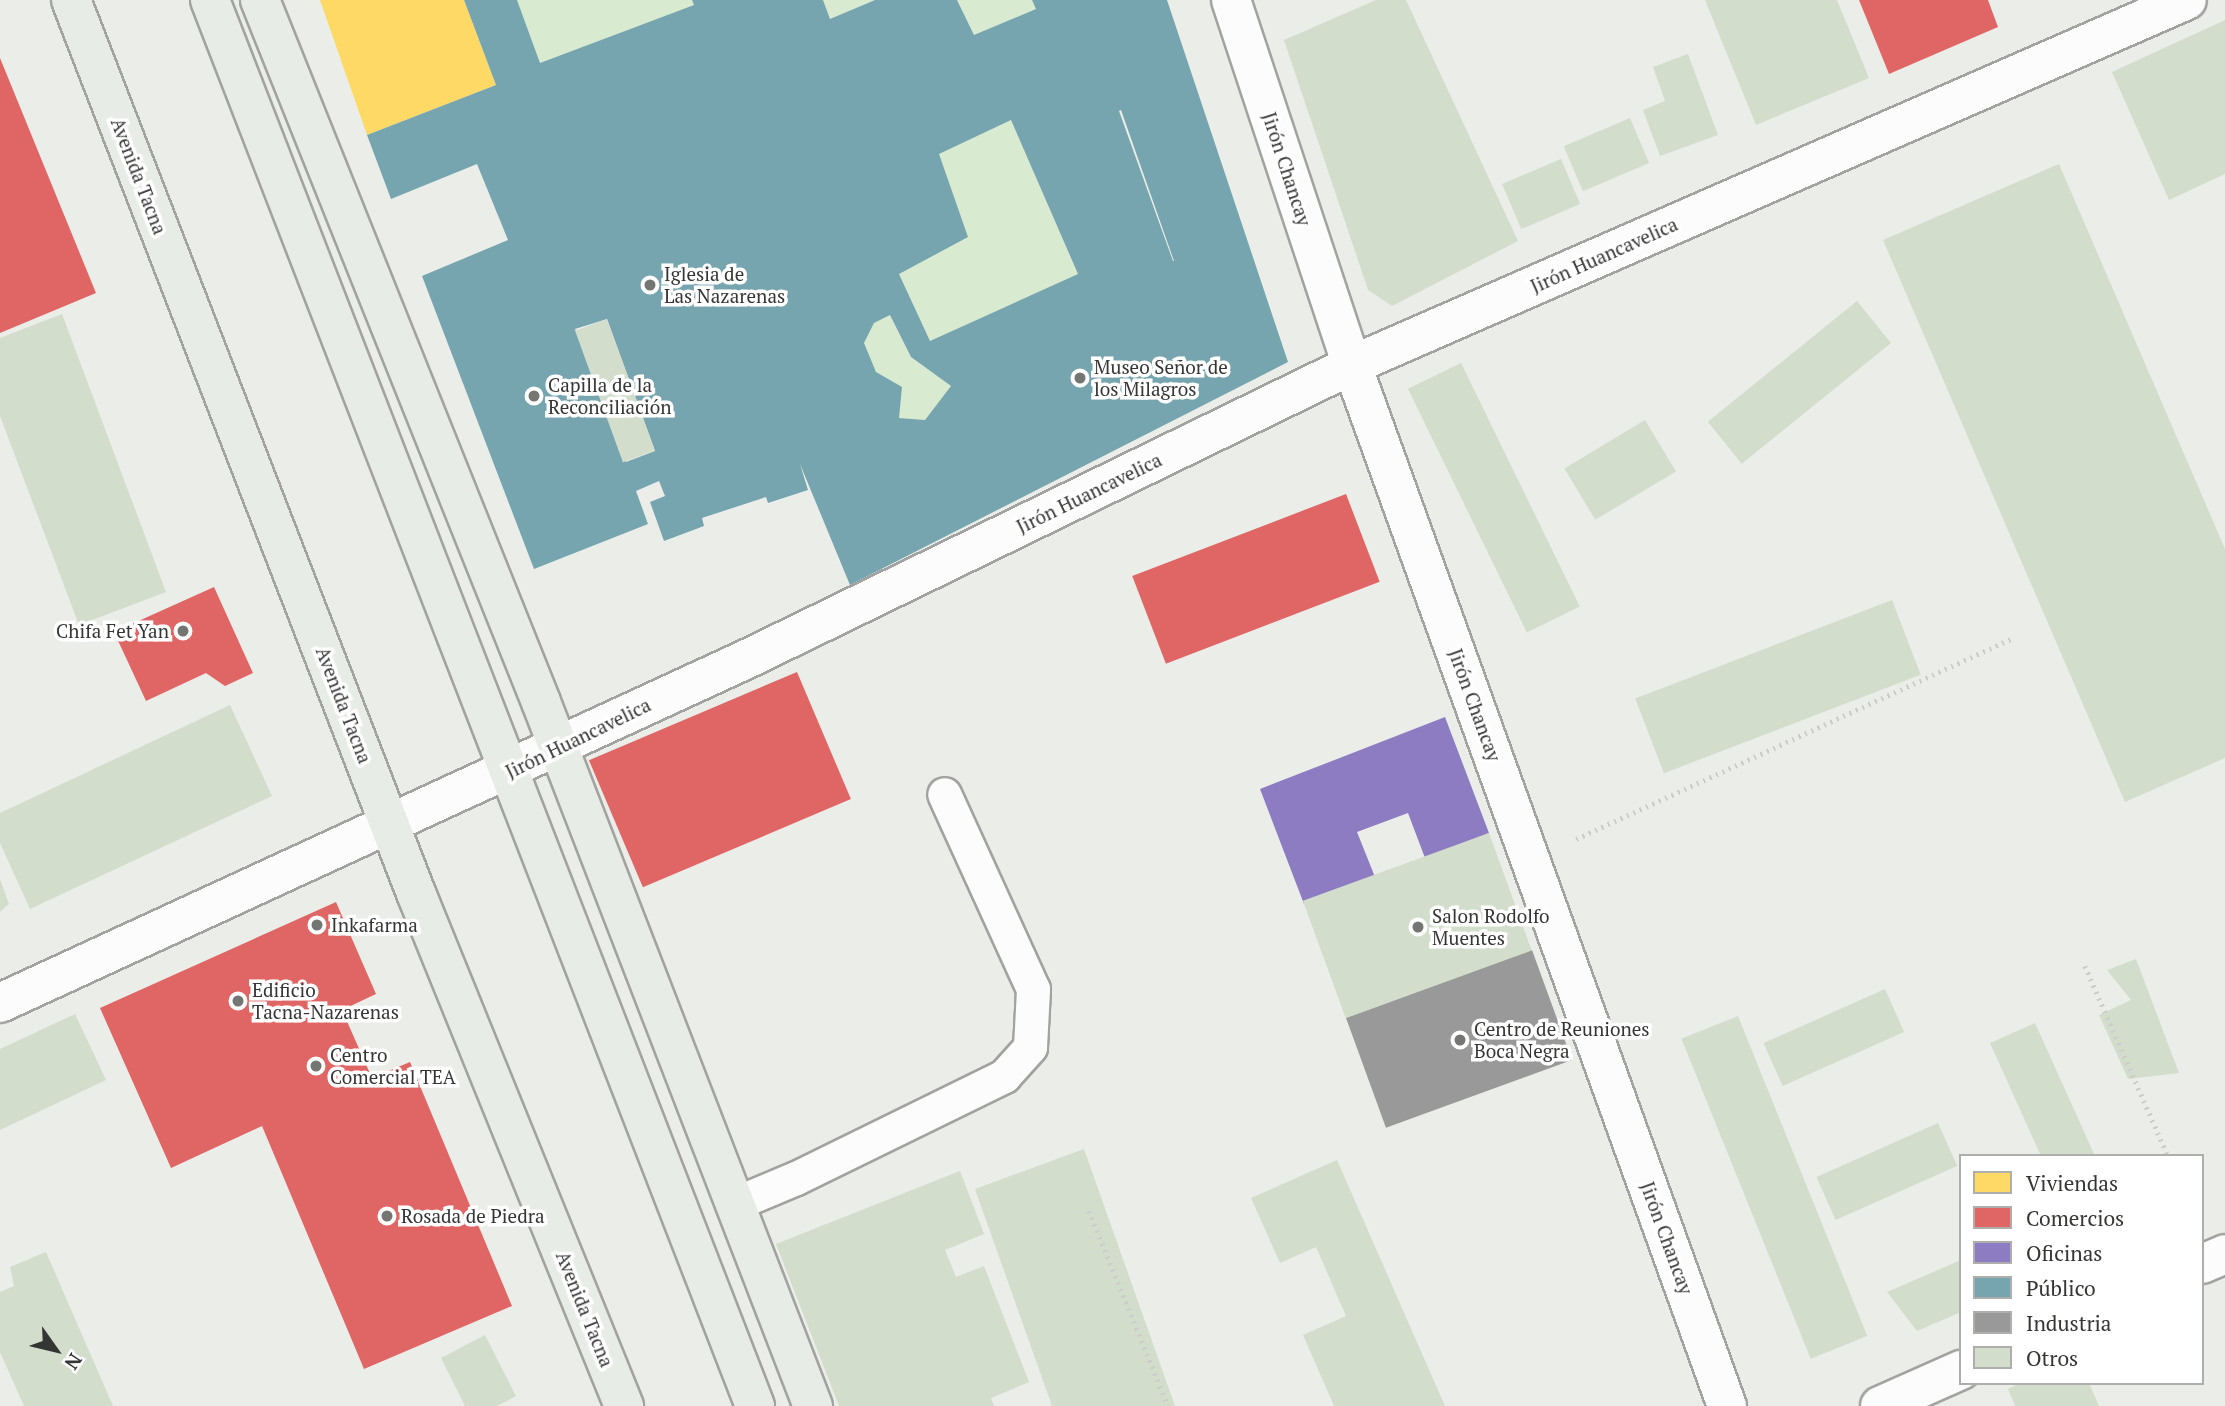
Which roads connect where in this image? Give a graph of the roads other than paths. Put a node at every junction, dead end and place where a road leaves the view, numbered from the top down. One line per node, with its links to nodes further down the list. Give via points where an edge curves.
1 (71, 0): 10 (main road, Avenida Tacna)
2 (210, 0): 8 (main road)
3 (260, 0): 7 (main road)
4 (1231, 0): 6 (street, Jirón Chancay)
5 (2187, 0): 6 (street, Jirón Huancavelica)
6 (1352, 365): 7 (street, Jirón Huancavelica); 19 (street, Jirón Chancay)
7 (558, 748): 8 (street, Jirón Huancavelica); 12 (main road)
8 (508, 772): 10 (street, Jirón Huancavelica); 17 (main road)
9 (944, 794): 12 (lane, via 1032,989 1030,1047 1004,1076)
10 (375, 830): 11 (street, Jirón Huancavelica); 16 (main road, Avenida Tacna)
11 (0, 1003)
12 (734, 1204): 18 (main road)
13 (2225, 1254): 14 (street)
14 (2204, 1263)
15 (1959, 1371): 20 (street)
16 (624, 1406)
17 (755, 1406)
18 (813, 1406)
19 (1727, 1406)
20 (1880, 1406)

